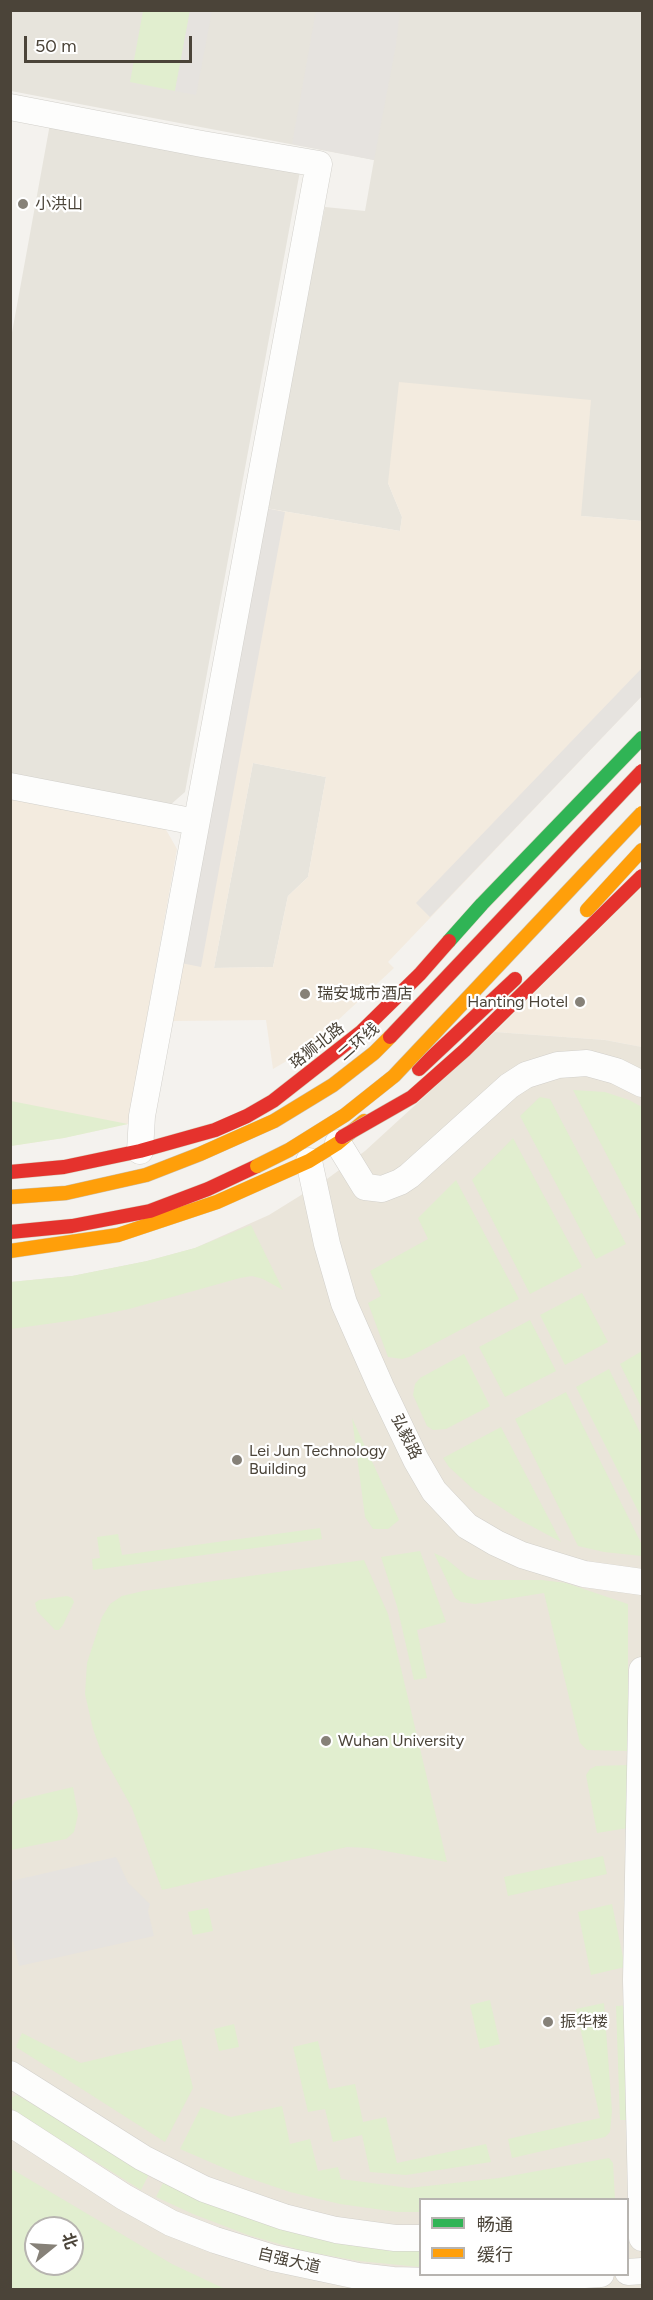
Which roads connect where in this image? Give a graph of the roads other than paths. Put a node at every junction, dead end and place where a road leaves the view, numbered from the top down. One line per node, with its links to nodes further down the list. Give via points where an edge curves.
1 (10, 107): 6 (street, via 320,164)
2 (642, 738): 8 (main road, 珞狮北路)
3 (642, 771): 17 (main road, 二环线, bridge, via 386,1041 333,1085 264,1126 146,1174 66,1192)
4 (10, 786): 6 (street)
5 (642, 813): 15 (main road, bridge, via 394,1076 345,1115)
6 (196, 822): 13 (street, via 142,1116)
7 (642, 850): 8 (main road, via 579,918)
8 (523, 864): 13 (main road, 珞狮北路, via 361,1032 290,1089 247,1116 215,1130)
9 (642, 876): 15 (main road, bridge, via 412,1097 290,1164)
10 (524, 971): 12 (main road)
11 (642, 1084): 12 (street, via 587,1063 535,1072 509,1086 409,1176 382,1189 365,1187)
12 (338, 1143): 14 (main road)
13 (140, 1151): 16 (main road, 珞狮北路, via 64,1167)
14 (309, 1161): 19 (main road, via 217,1202 118,1235); 20 (street, 弘毅路, via 344,1304 434,1491 467,1526 522,1555 584,1574)
15 (257, 1166): 18 (main road, via 208,1190 150,1211 72,1226)
16 (10, 1172)
17 (10, 1197)
18 (10, 1232)
19 (10, 1251)
20 (642, 1582)
21 (642, 1670): 24 (street, via 636,1980)
22 (10, 2074): 25 (street, via 133,2152 204,2189 284,2217 336,2230)
23 (10, 2123): 27 (street, 自强大道, via 171,2223 273,2258 358,2276 413,2282)
24 (642, 2229): 26 (street)
25 (419, 2238)
26 (642, 2238)
27 (568, 2276)

